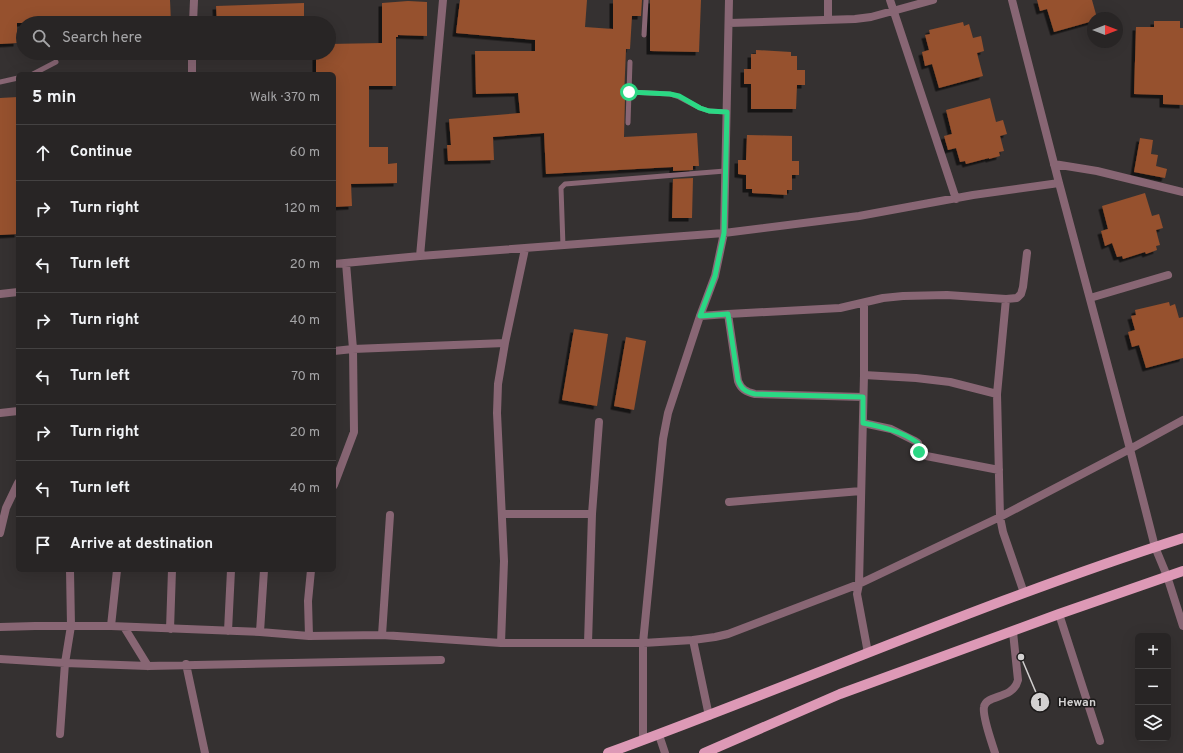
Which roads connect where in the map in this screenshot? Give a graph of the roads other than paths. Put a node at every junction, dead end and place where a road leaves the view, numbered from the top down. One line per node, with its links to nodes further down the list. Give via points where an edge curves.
1 (194, 0): 10 (street)
2 (443, 0): 33 (street)
3 (646, 0): 13 (lane)
4 (729, 0): 12 (street)
5 (828, 0): 11 (street)
6 (890, 0): 9 (street)
7 (933, 0): 9 (street)
8 (1012, 0): 24 (street)
9 (893, 11): 11 (street, via 855,20); 28 (street)
10 (193, 16)
11 (828, 20): 12 (street)
12 (729, 23): 22 (street)
13 (644, 35)
14 (192, 60): 18 (street)
15 (56, 62): 17 (lane)
16 (630, 62): 21 (lane)
17 (37, 72)
18 (192, 72)
19 (16, 78): 20 (lane)
20 (0, 82)
21 (629, 92): 22 (lane, via 670,94 709,111); 23 (lane)
22 (727, 112): 25 (street)
23 (628, 123)
24 (1054, 164): 26 (street); 27 (street, via 1097,171)
25 (725, 171): 29 (street); 30 (lane, via 565,184 561,188)
26 (1059, 183): 28 (street); 39 (street)
27 (1183, 192)
28 (956, 198): 29 (street, via 859,216)
29 (724, 233): 30 (street); 43 (street, via 715,276)
30 (563, 246): 31 (street)
31 (525, 249): 33 (street); 44 (street)
32 (1027, 253): 40 (street, via 1021,294 1017,298)
33 (420, 256): 34 (street)
34 (346, 263): 35 (street); 45 (street)
35 (336, 264)
36 (1168, 275): 39 (street)
37 (16, 292): 38 (street)
38 (0, 294)
39 (1090, 298): 55 (street)
40 (1006, 299): 41 (street, via 947,295 903,296); 48 (street)
41 (864, 303): 42 (street, via 840,308); 47 (street)
42 (728, 314): 43 (street); 49 (street, via 738,380 746,392)
43 (700, 316): 93 (street, via 668,413 663,438)
44 (505, 343): 45 (street); 61 (street, via 498,384)
45 (353, 350): 46 (street); 57 (street, via 354,432)
46 (336, 351)
47 (864, 375): 48 (street, via 950,382); 49 (street)
48 (996, 394): 56 (street)
49 (863, 397): 54 (street)
50 (16, 411): 51 (street)
51 (0, 413)
52 (1183, 420): 55 (street)
53 (599, 422): 62 (street)
54 (863, 423): 56 (street, via 891,429 915,441 921,455); 59 (street)
55 (1130, 449): 64 (street); 67 (street)
56 (999, 470): 64 (street)
57 (336, 480)
58 (16, 488): 65 (street, via 6,508)
59 (860, 491): 60 (street); 76 (street)
60 (729, 502)
61 (502, 514): 62 (street); 91 (street, via 504,561)
62 (592, 514): 92 (street)
63 (390, 515): 88 (street)
64 (1000, 517): 76 (street); 77 (street)
65 (0, 533)
66 (1183, 538): 67 (main road)
67 (1155, 547): 75 (street); 77 (main road)
68 (1183, 571): 75 (main road)
69 (70, 572): 79 (street)
70 (117, 572): 80 (street)
71 (172, 572): 84 (street)
72 (231, 572): 85 (street)
73 (264, 572): 86 (street)
74 (312, 572): 89 (street, via 308,601)
75 (1167, 576): 78 (main road); 81 (street)
76 (859, 584): 90 (street, via 728,634); 94 (street, via 857,594)
77 (1024, 593): 94 (main road)
78 (1059, 614): 87 (main road); 104 (street)
79 (71, 626): 80 (street); 82 (street); 97 (street)
80 (111, 626): 83 (street)
81 (1183, 626)
82 (0, 627)
83 (124, 627): 84 (street); 99 (street)
84 (170, 629): 85 (street)
85 (228, 631): 86 (street)
86 (260, 632): 89 (street)
87 (1013, 632): 108 (main road, via 840,694); 109 (street, via 1017,687 986,701 984,706)
88 (382, 635): 89 (street); 91 (street)
89 (310, 636)
90 (693, 640): 93 (street); 100 (street)
91 (501, 643): 92 (street)
92 (588, 643): 93 (street)
93 (643, 643): 103 (street)
94 (868, 653): 100 (main road)
95 (0, 659): 97 (street)
96 (441, 660): 98 (street)
97 (65, 663): 99 (street); 101 (street)
98 (186, 664): 99 (street); 105 (street)
99 (148, 666)
100 (709, 716): 102 (main road)
101 (60, 734)
102 (659, 734): 103 (main road); 107 (street)
103 (643, 740): 106 (main road)
104 (1100, 741)
105 (205, 753)
106 (608, 753)
107 (665, 753)
108 (704, 753)
109 (995, 753)

